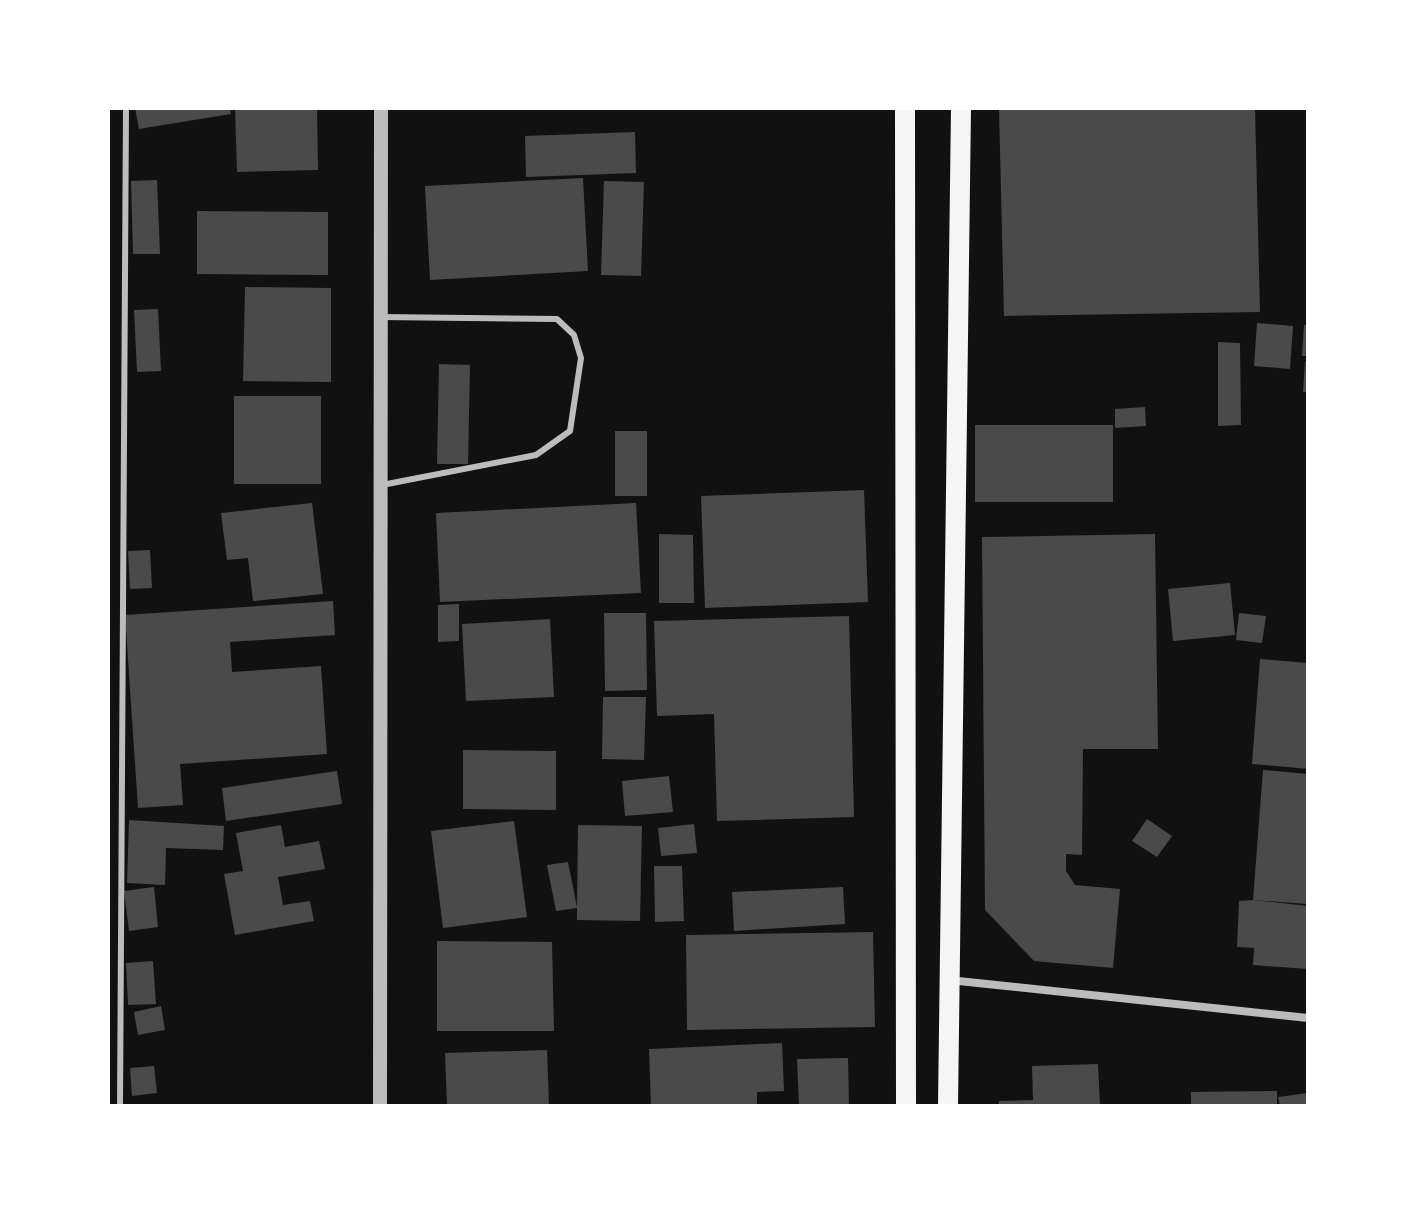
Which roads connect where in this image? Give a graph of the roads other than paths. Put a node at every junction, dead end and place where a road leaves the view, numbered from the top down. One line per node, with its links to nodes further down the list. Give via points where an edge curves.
1 (126, 108): 9 (lane)
2 (381, 108): 5 (street)
3 (905, 108): 11 (main road)
4 (961, 108): 7 (main road)
5 (381, 317): 6 (street); 6 (lane, via 557,319 574,335 581,358 570,431 556,445 536,455)
6 (381, 485): 10 (street)
7 (948, 980): 8 (street); 12 (main road)
8 (1308, 1018)
9 (120, 1106)
10 (380, 1106)
11 (906, 1106)
12 (948, 1106)

